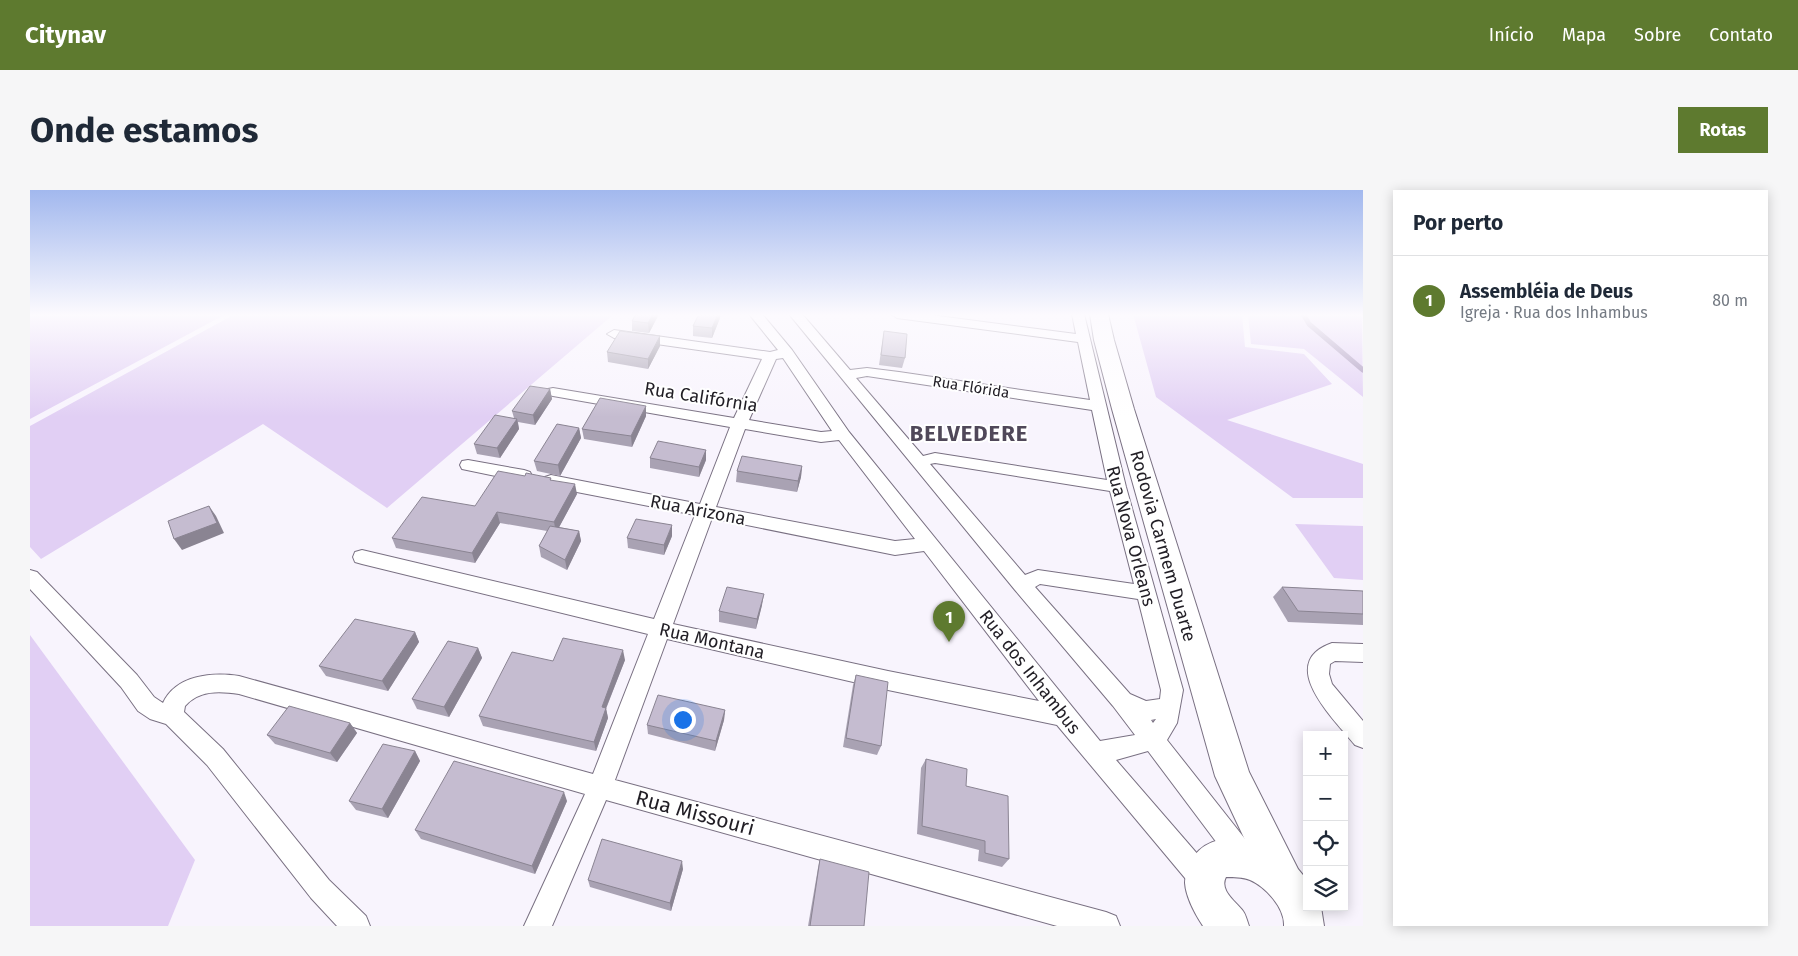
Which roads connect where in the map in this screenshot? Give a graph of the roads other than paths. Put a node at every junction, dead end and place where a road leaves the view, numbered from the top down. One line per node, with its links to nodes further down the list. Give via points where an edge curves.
1 (726, 348): 6 (street)
2 (774, 348): 6 (street, Rua dos Inhambus)
3 (823, 348): 7 (street)
4 (1085, 348): 9 (street, Rua Nova Orleans)
5 (1106, 348): 30 (street, Rodovia Carmem Duarte)
6 (778, 355): 10 (street); 11 (street, Rua dos Inhambus)
7 (845, 375): 9 (street, Rua Flórida, via 867,372); 12 (street)
8 (554, 392): 10 (street, Rua Califórnia)
9 (1097, 406): 14 (street, Rua Nova Orleans)
10 (740, 424): 11 (street, Rua Califórnia, via 821,436); 15 (street)
11 (843, 435): 16 (street, Rua dos Inhambus)
12 (919, 462): 14 (street, via 934,458); 19 (street)
13 (468, 465): 15 (street, Rua Arizona)
14 (1117, 487): 20 (street, Rua Nova Orleans)
15 (706, 512): 16 (street, Rua Arizona, via 895,548); 21 (street)
16 (928, 544): 26 (street, Rua dos Inhambus)
17 (362, 557): 21 (street, Rua Montana)
18 (30, 577): 25 (street, via 129,680 146,704)
19 (1022, 585): 20 (street, via 1038,577); 23 (street)
20 (1146, 593): 24 (street, Rua Nova Orleans, via 1172,690)
21 (661, 629): 26 (street, Rua Montana); 31 (street)
22 (1363, 653): 27 (street, via 1332,652 1320,659 1318,674 1323,689)
23 (1121, 699): 24 (street, via 1145,711); 28 (street)
24 (1170, 707): 28 (street, via 1164,726)
25 (173, 716): 31 (street, Rua Missouri, via 173,706 185,692 212,682 239,684); 37 (street, via 215,758 320,889)
26 (1064, 716): 29 (street, Rua dos Inhambus)
27 (1363, 738)
28 (1152, 739): 29 (street, via 1128,748); 32 (street)
29 (1094, 752): 34 (street, Rua dos Inhambus)
30 (1233, 776): 32 (street, Rodovia Carmem Duarte); 33 (street, Rodovia Carmem Duarte)
31 (600, 787): 38 (street); 39 (street, Rua Missouri)
32 (1244, 858): 33 (street, via 1261,864); 34 (street, via 1220,858 1208,866)
33 (1282, 880): 36 (street, via 1299,902)
34 (1204, 881): 35 (street)
35 (1218, 924)
36 (1305, 925)
37 (356, 926)
38 (538, 926)
39 (1106, 926)

